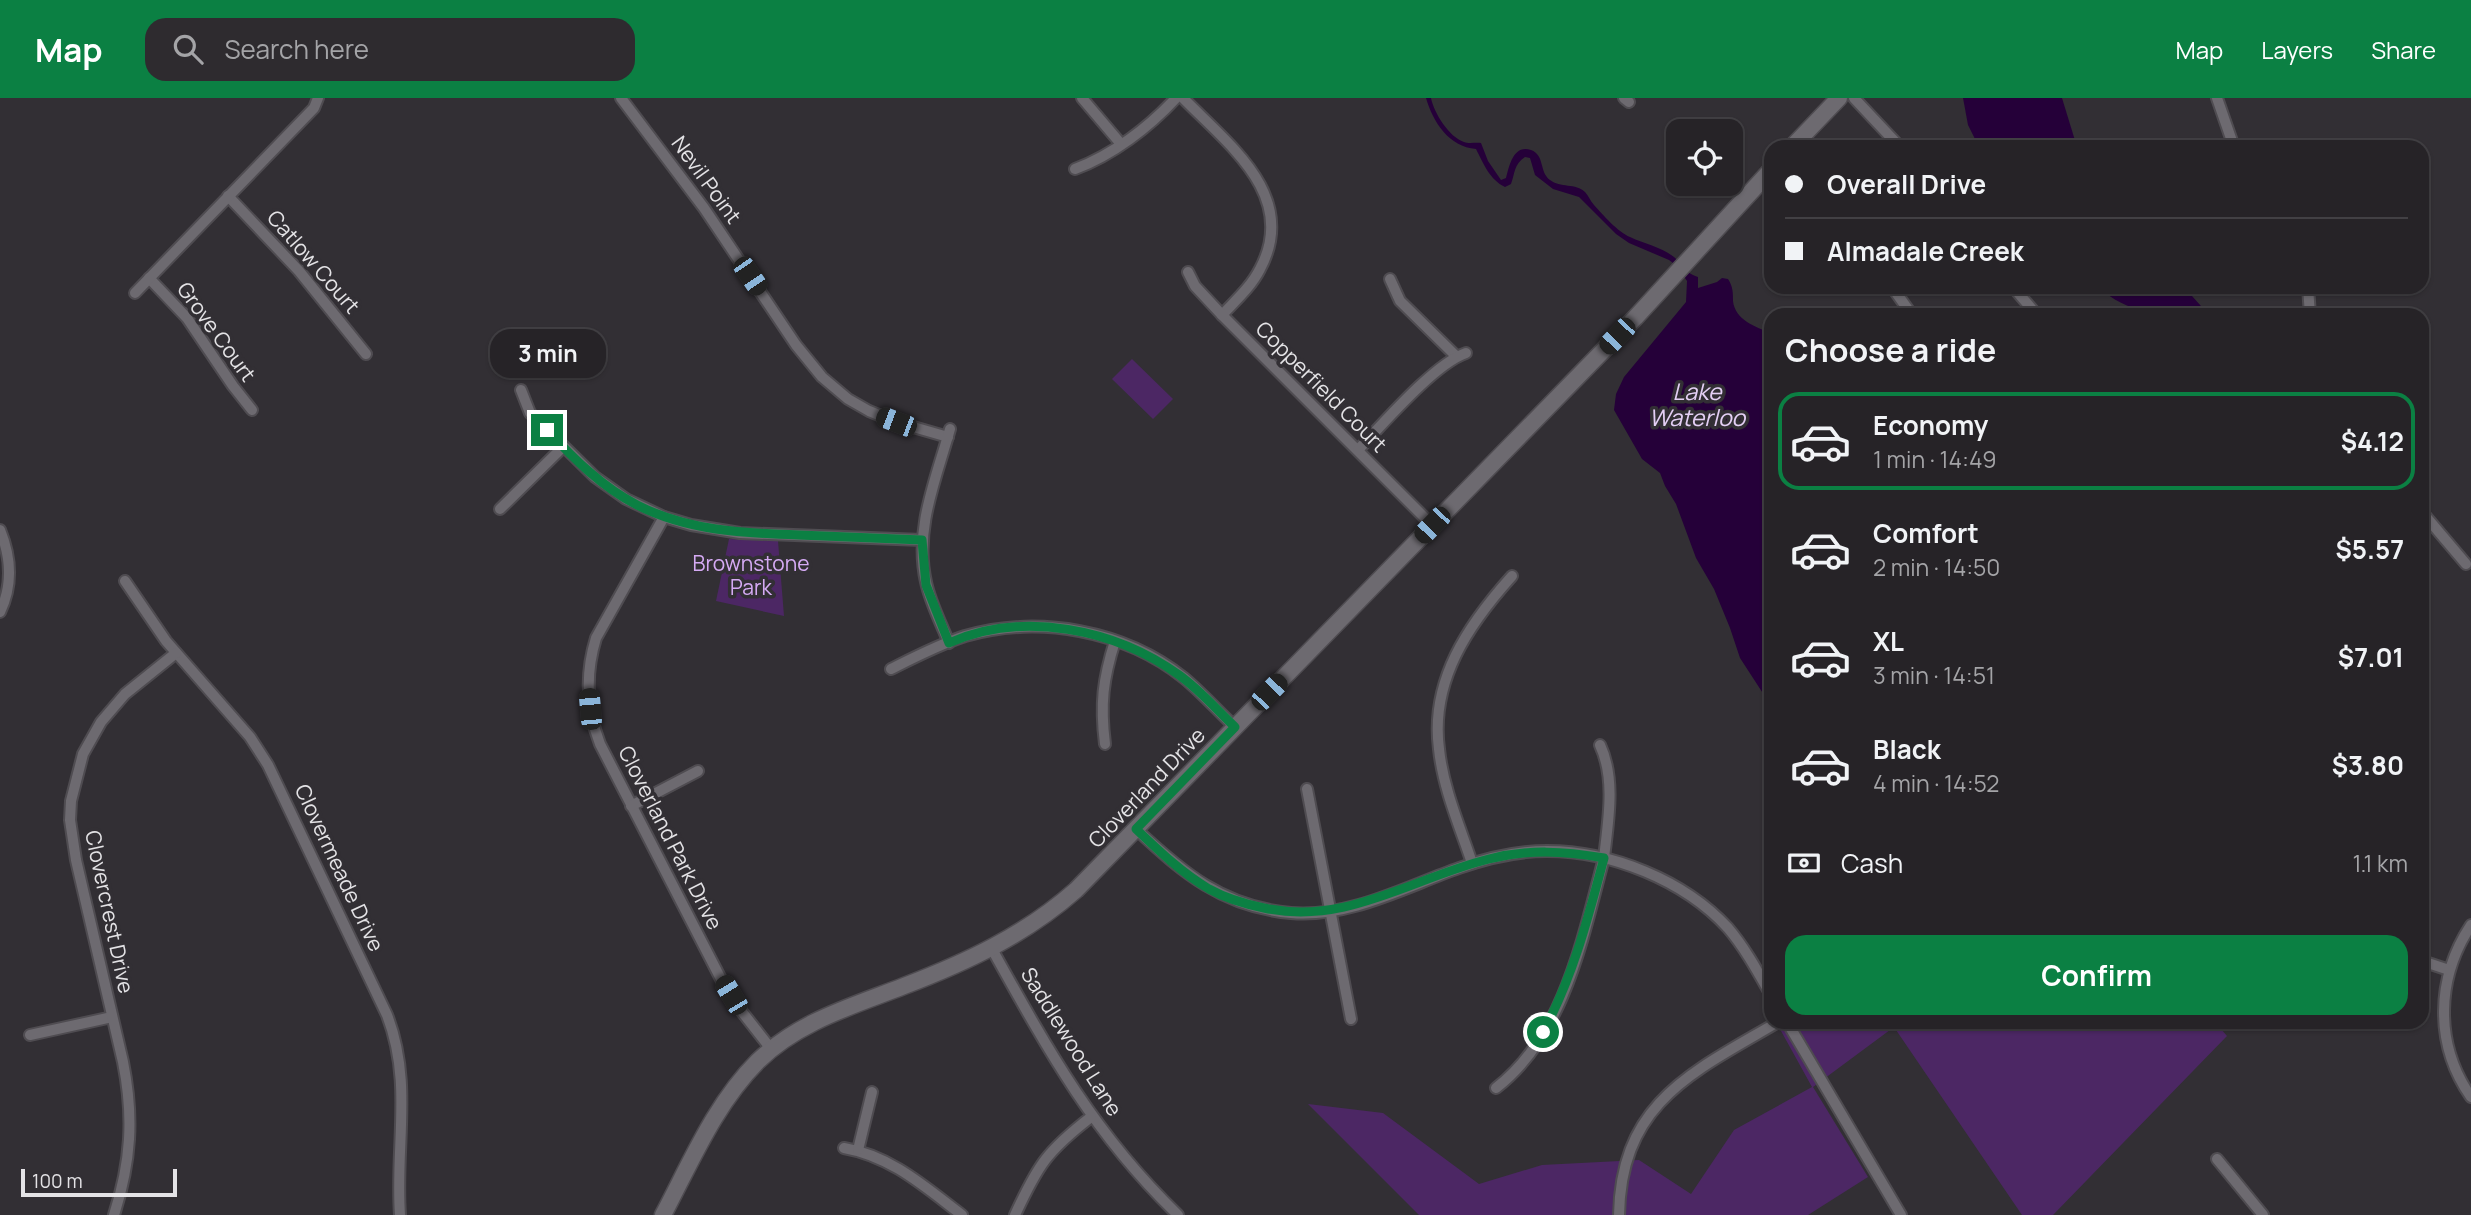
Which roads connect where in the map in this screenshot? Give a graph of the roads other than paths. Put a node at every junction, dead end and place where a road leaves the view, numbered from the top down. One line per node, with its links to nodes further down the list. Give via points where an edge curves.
1 (318, 98): 15 (street, via 314,108)
2 (621, 98): 33 (street, Nevil Point, via 822,377 869,411 949,433)
3 (1082, 98): 12 (street)
4 (1176, 98): 12 (street)
5 (1183, 98): 22 (street, via 1252,171 1267,197 1267,251 1249,286)
6 (1839, 98): 9 (main road)
7 (1854, 98): 10 (street)
8 (2217, 98): 11 (street)
9 (1799, 140)
10 (1893, 140)
11 (2232, 140)
12 (1121, 144): 13 (street)
13 (1075, 169)
14 (1764, 178): 31 (main road, Cloverland Drive)
15 (228, 196): 17 (street); 23 (street, Catlow Court, via 299,271)
16 (1188, 272): 22 (street, Copperfield Court)
17 (149, 278): 19 (street); 25 (street, Grove Court, via 187,318)
18 (1390, 279): 27 (street, via 1400,301 1461,354 1434,374)
19 (135, 293)
20 (2019, 294): 21 (street)
21 (2031, 308)
22 (1222, 315): 27 (street, Copperfield Court)
23 (366, 354)
24 (521, 390): 26 (street, via 528,410)
25 (252, 410)
26 (563, 447): 28 (street); 29 (street, via 617,494)
27 (1357, 450): 31 (street, Copperfield Court)
28 (500, 509)
29 (664, 517): 33 (street, via 740,533); 47 (street, Cloverland Park Drive, via 596,638 590,658 592,720)
30 (2429, 520): 34 (street)
31 (1432, 525): 42 (main road, Cloverland Drive)
32 (0, 530): 37 (street, via 9,576)
33 (922, 540): 39 (street, via 926,585)
34 (2466, 564)
35 (1512, 576): 50 (street, via 1465,636 1450,666 1442,698 1440,761)
36 (125, 582): 40 (street, Clovermeade Drive)
37 (0, 612)
38 (1115, 641): 39 (street, via 1069,629 1031,627 982,632); 42 (street, via 1180,675); 43 (street, via 1102,687)
39 (949, 643): 41 (street)
40 (176, 653): 57 (street, Clovercrest Drive, via 125,694 101,722 83,754 71,801 76,860); 71 (street, Clovermeade Drive, via 250,737 268,765 387,1015 401,1071)
41 (891, 669)
42 (1235, 727): 48 (main road, Cloverland Drive)
43 (1105, 744)
44 (1600, 745): 49 (street, via 1609,779)
45 (698, 771): 47 (street)
46 (1307, 789): 51 (street)
47 (631, 806): 62 (street, Cloverland Park Drive, via 722,981)
48 (1136, 829): 51 (street, via 1181,870 1226,897 1290,913); 53 (main road, Cloverland Drive, via 1066,900)
49 (1604, 858): 50 (street, via 1541,851); 56 (street, via 1662,880 1703,906 1735,937); 63 (street, via 1576,957 1556,1008 1526,1058)
50 (1472, 863): 51 (street, via 1386,896)
51 (1331, 911): 58 (street)
52 (2471, 925): 55 (street)
53 (992, 949): 62 (main road, Cloverland Drive, via 825,1017); 66 (street, Saddlewood Lane)
54 (2429, 963): 55 (street)
55 (2449, 970): 65 (street, via 2443,1009 2445,1037)
56 (1764, 984)
57 (112, 1017): 61 (street); 70 (street, Clovercrest Drive, via 130,1122 128,1161)
58 (1351, 1019)
59 (1766, 1029): 76 (street, via 1684,1078 1661,1100 1631,1148)
60 (1791, 1029): 77 (street)
61 (30, 1035)
62 (772, 1050): 72 (main road, Cloverland Drive, via 724,1103)
63 (1496, 1088)
64 (872, 1092): 68 (street)
65 (2471, 1097)
66 (1091, 1116): 74 (street, via 1046,1156); 75 (street, Saddlewood Lane, via 1125,1161)
67 (844, 1147): 68 (street)
68 (858, 1150): 73 (street, via 899,1168)
69 (2217, 1159): 78 (street)
70 (114, 1215)
71 (400, 1215)
72 (663, 1215)
73 (962, 1215)
74 (1015, 1215)
75 (1178, 1215)
76 (1619, 1215)
77 (1901, 1215)
78 (2263, 1215)

